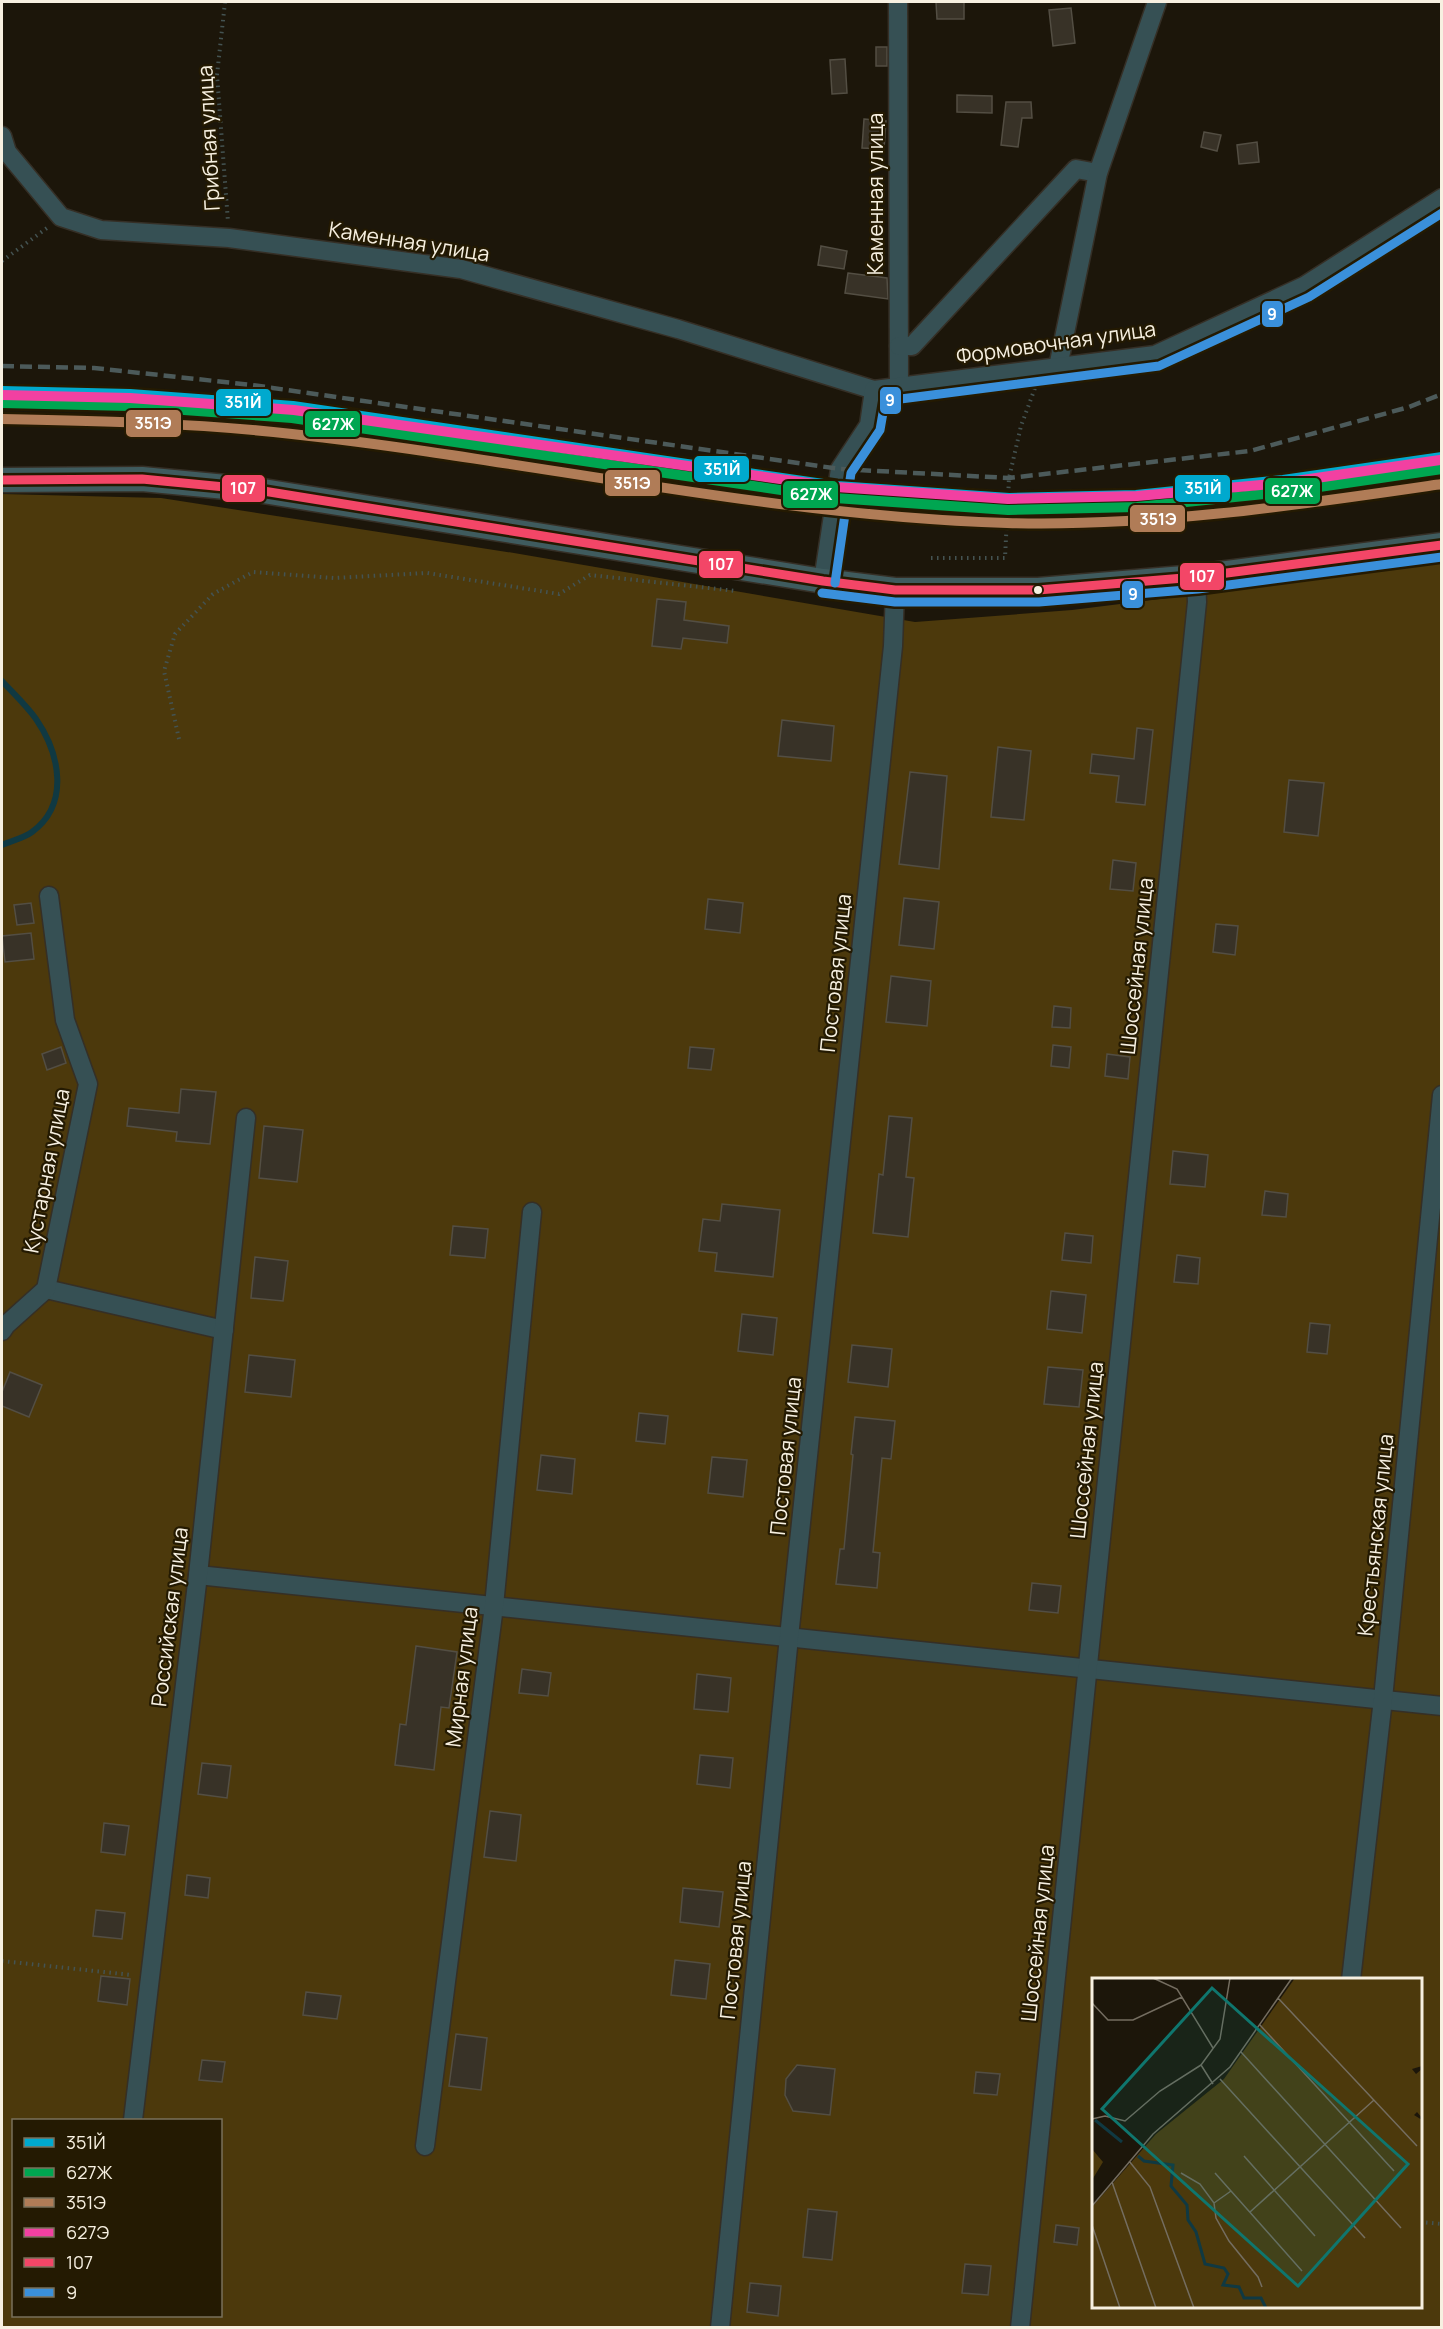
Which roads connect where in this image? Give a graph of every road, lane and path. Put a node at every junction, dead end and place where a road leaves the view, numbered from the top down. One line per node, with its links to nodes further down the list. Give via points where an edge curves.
1 (225, 2): 8 (path, Грибная улица, via 217,75)
2 (898, 2): 10 (street, Каменная улица)
3 (1156, 2): 5 (street)
4 (2, 136): 7 (street, via 8,152)
5 (1098, 173): 10 (street, via 1077,168 912,346); 11 (street)
6 (1442, 198): 11 (street, Формовочная улица, via 1304,286 1155,355)
7 (61, 217): 8 (street, Каменная улица, via 101,230); 9 (path)
8 (229, 238): 13 (street, Каменная улица, via 461,268)
9 (2, 261)
10 (899, 346): 12 (street, Каменная улица)
11 (1050, 368): 12 (street, Формовочная улица); 16 (path, via 1022,426 1009,478 1005,558)
12 (899, 387): 13 (street, Формовочная улица)
13 (874, 390): 18 (street, via 869,425 840,469)
14 (2, 480): 18 (main road, via 142,479 257,490)
15 (1442, 544): 17 (main road)
16 (931, 558)
17 (1196, 577): 19 (main road, via 1038,590); 32 (street, Шоссейная улица, via 1197,602)
18 (823, 581): 19 (main road)
19 (895, 590): 31 (street, Постовая улица, via 893,646)
20 (742, 591): 21 (path, via 590,575 559,594 427,573 334,578 253,572 213,594 175,634 164,672)
21 (179, 739)
22 (49, 896): 26 (street, Кустарная улица, via 65,1020 87,1084)
23 (1442, 1095): 33 (street, Крестьянская улица)
24 (246, 1118): 27 (street, Российская улица)
25 (532, 1212): 30 (street, Мирная улица)
26 (46, 1289): 27 (street); 28 (street)
27 (224, 1330): 29 (street, Российская улица)
28 (2, 1331)
29 (198, 1575): 30 (street); 36 (street, Российская улица)
30 (494, 1606): 31 (street); 39 (street, Мирная улица)
31 (789, 1637): 32 (street); 42 (street, Постовая улица)
32 (1087, 1668): 33 (street); 43 (street, Шоссейная улица)
33 (1383, 1699): 34 (street); 37 (street, Крестьянская улица)
34 (1442, 1706)
35 (2, 1961): 36 (path)
36 (150, 1977): 38 (street, Российская улица)
37 (1351, 1978)
38 (133, 2119)
39 (425, 2146)
40 (1422, 2222): 41 (path)
41 (1442, 2224)
42 (720, 2328)
43 (1020, 2328)

